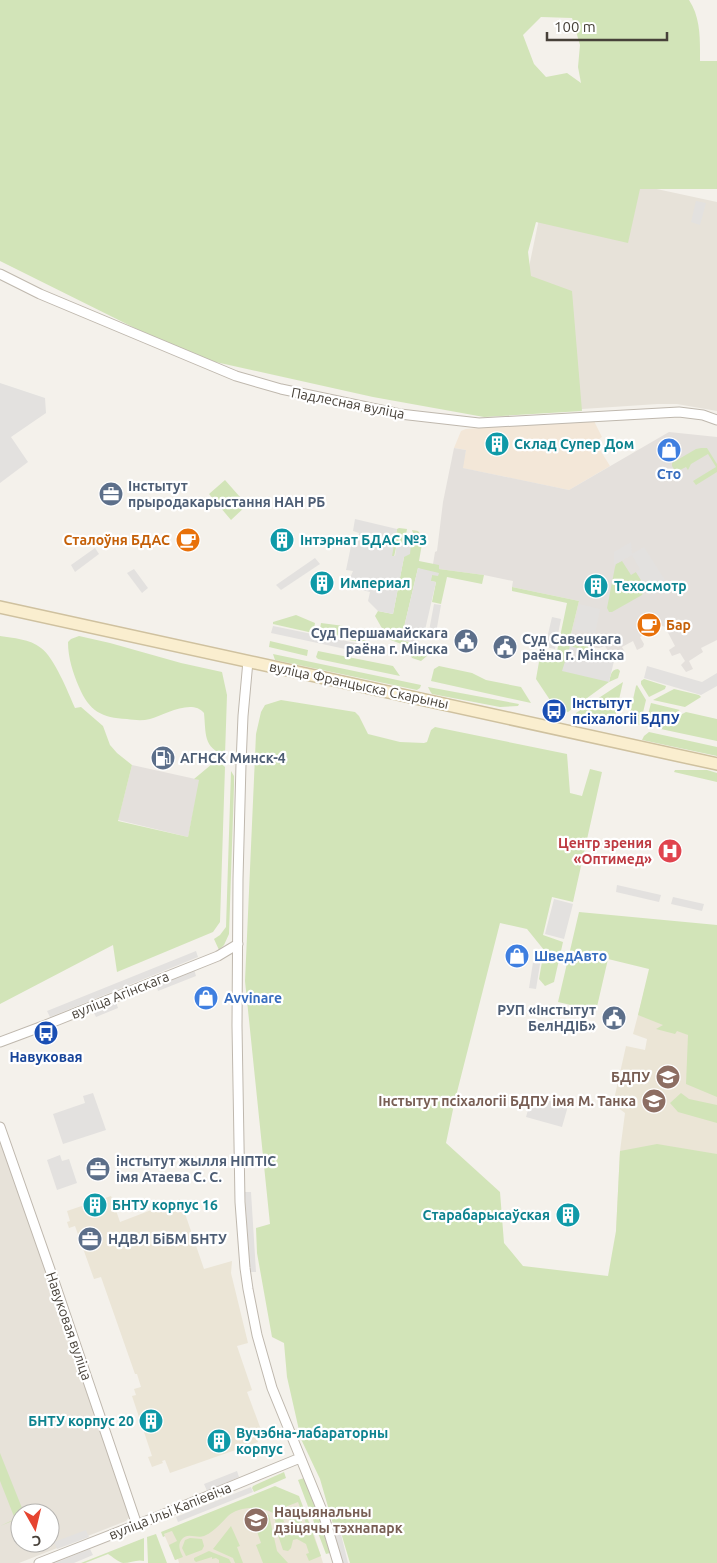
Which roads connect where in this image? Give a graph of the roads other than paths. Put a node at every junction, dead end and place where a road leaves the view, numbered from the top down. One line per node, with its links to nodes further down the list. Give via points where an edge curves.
1 (0, 274): 2 (street, Падлесная вуліца, via 236,376 400,414 479,424 679,412)
2 (717, 420)
3 (0, 607): 4 (main road, вуліца Францыска Скарыны)
4 (248, 661): 5 (main road, вуліца Францыска Скарыны); 6 (street, via 242,726)
5 (717, 764)
6 (238, 944): 7 (street, вуліца Агінскага, via 218,956); 9 (street, via 238,1144 248,1289 263,1359)
7 (0, 1042)
8 (0, 1127): 10 (street, Навуковая вуліца)
9 (300, 1458): 10 (street, вуліца Ільі Капіевіча); 12 (street, via 323,1513)
10 (136, 1525): 11 (street, вуліца Ільі Капіевіча)
11 (39, 1563)
12 (338, 1563)

